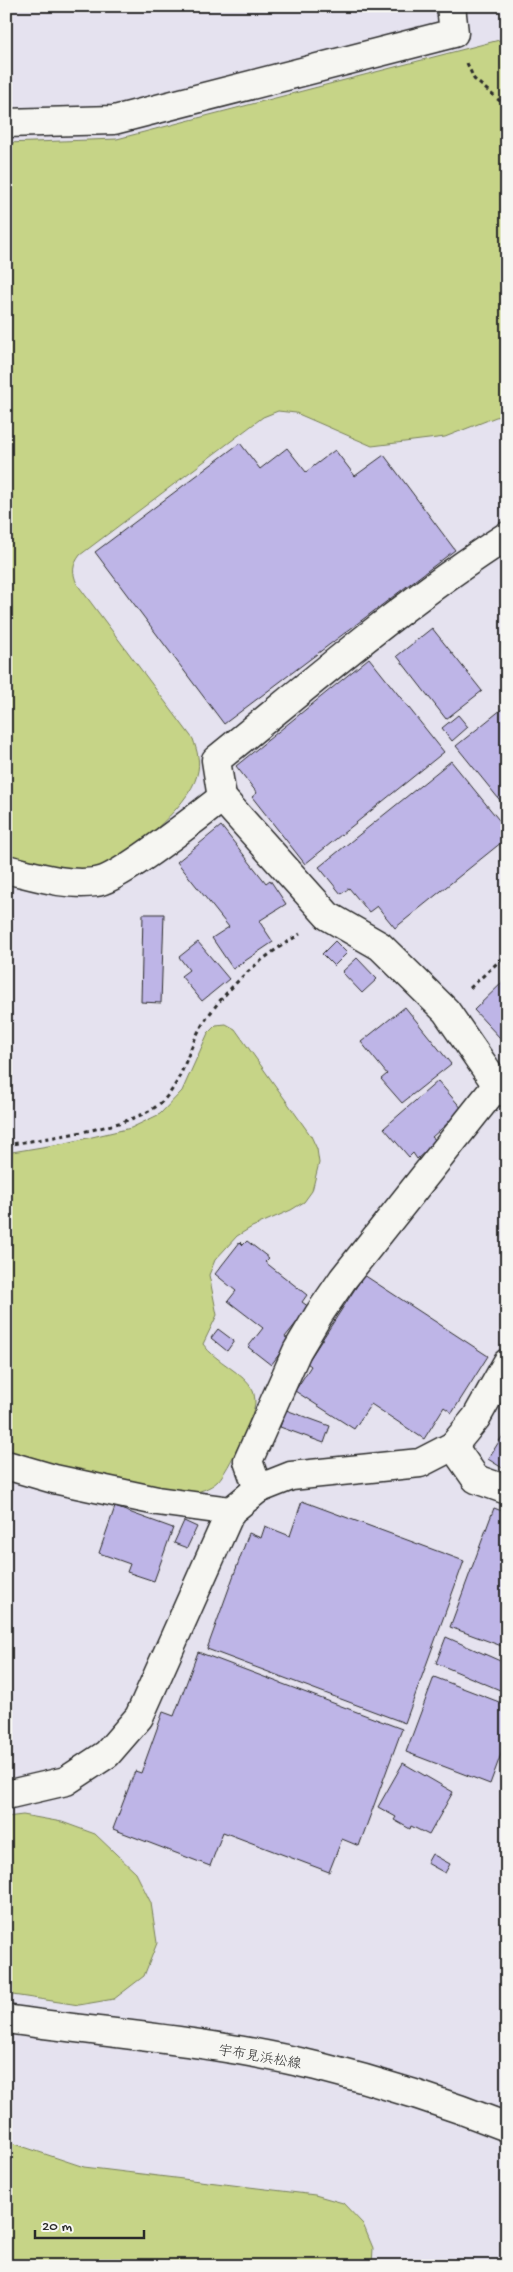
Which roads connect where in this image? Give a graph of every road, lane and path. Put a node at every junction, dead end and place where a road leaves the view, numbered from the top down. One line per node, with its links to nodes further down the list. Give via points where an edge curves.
1 (453, 19): 2 (path, via 474,79); 3 (street, via 114,120)
2 (507, 107)
3 (6, 123)
4 (507, 536): 5 (street, via 378,629 216,760)
5 (222, 798): 6 (street, via 124,869 98,882 69,883); 7 (street)
6 (6, 869)
7 (328, 916): 9 (street, via 380,946); 11 (path, via 251,967 223,996 201,1028 175,1087 155,1107 129,1120)
8 (507, 954): 9 (path)
9 (446, 1011): 10 (street)
10 (502, 1089): 15 (street, via 342,1279 306,1336 248,1462)
11 (6, 1145)
12 (507, 1363): 13 (street, via 476,1418)
13 (453, 1446): 15 (street, via 420,1463 291,1476); 16 (street, via 476,1479)
14 (6, 1465): 17 (street, via 157,1501)
15 (258, 1489): 17 (street)
16 (507, 1490)
17 (231, 1511): 18 (street, via 139,1716 107,1754 66,1781)
18 (6, 1795)
19 (6, 2018): 20 (street, 宇布見浜松線, via 239,2051 315,2066 390,2086)
20 (507, 2126)

